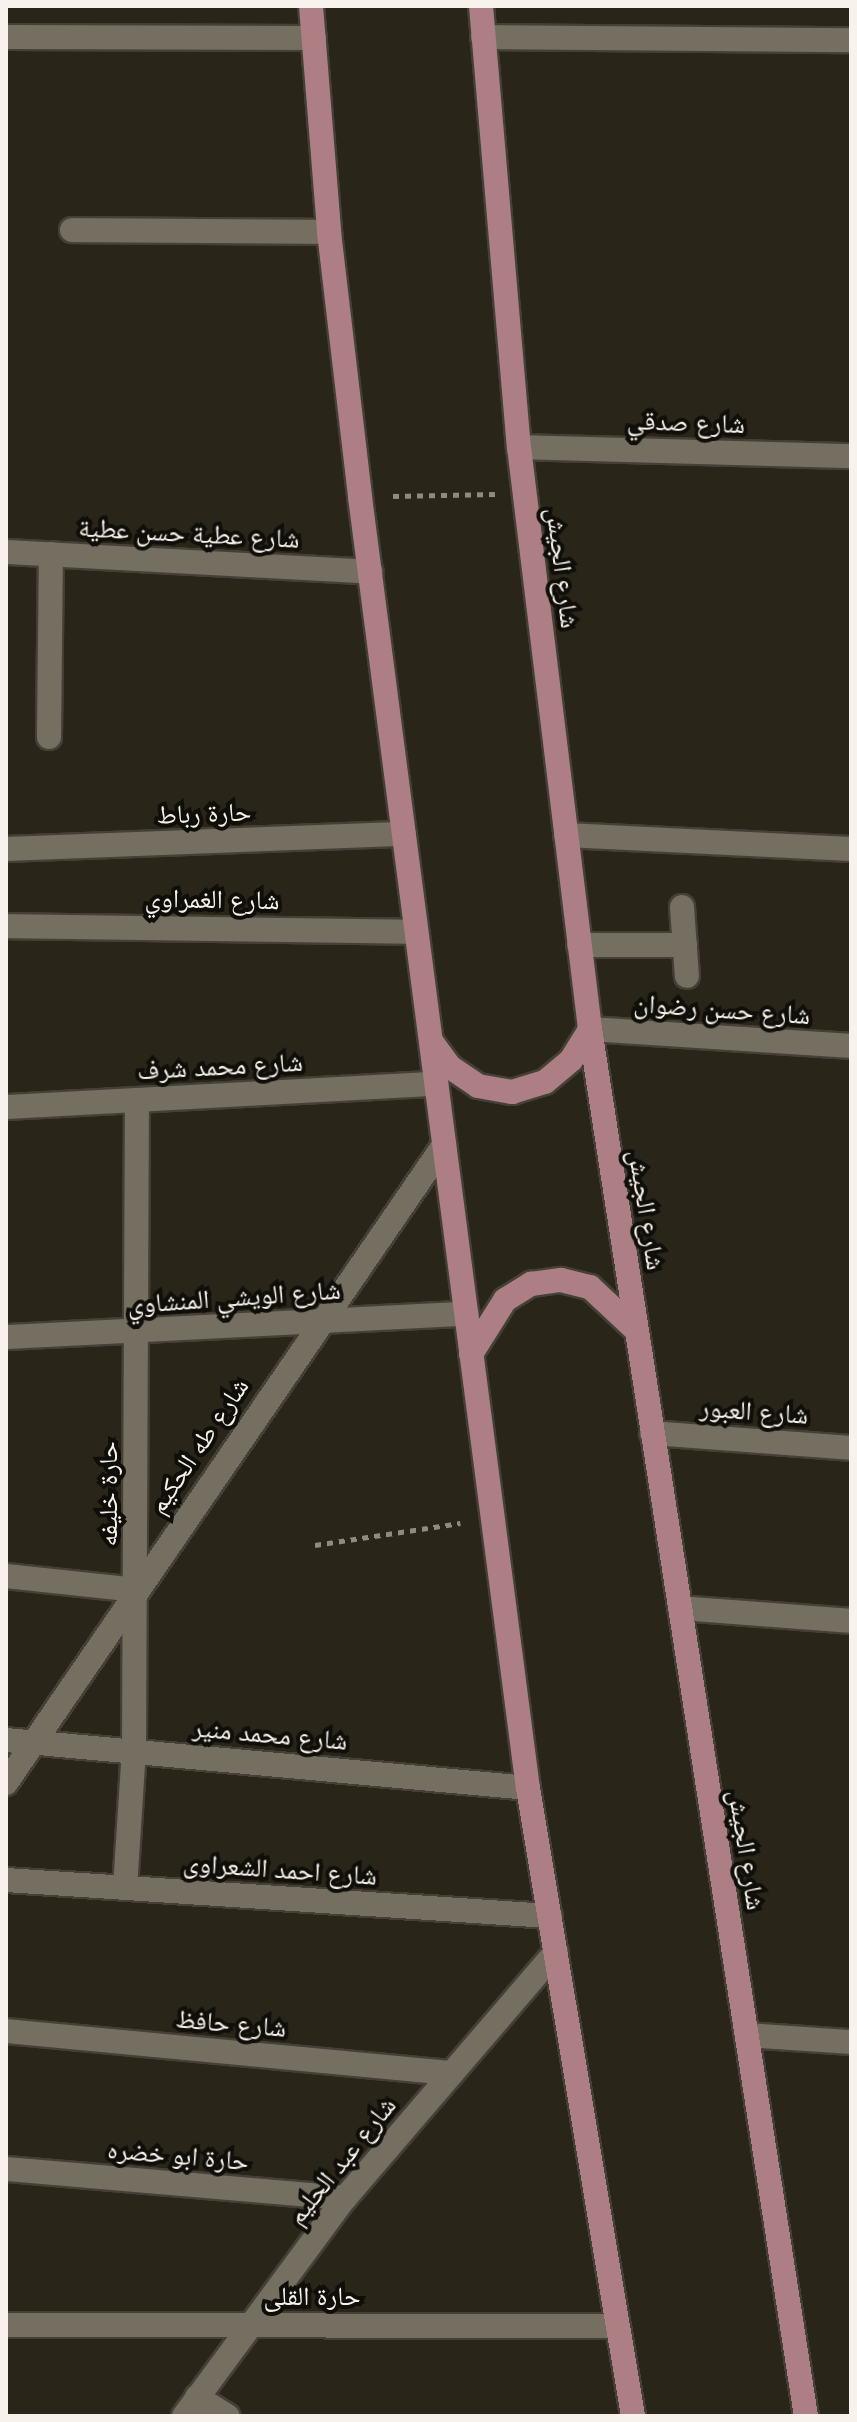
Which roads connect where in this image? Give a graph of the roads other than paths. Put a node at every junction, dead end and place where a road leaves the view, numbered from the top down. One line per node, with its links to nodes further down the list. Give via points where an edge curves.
1 (311, 6): 5 (main road)
2 (481, 6): 4 (main road, شارع الجيش)
3 (6, 37): 5 (street)
4 (483, 37): 6 (street); 9 (main road, شارع الجيش)
5 (314, 38): 8 (main road)
6 (851, 40)
7 (72, 230): 8 (street)
8 (329, 232): 13 (main road)
9 (519, 447): 10 (street, شارع صدقي); 16 (main road, شارع الجيش)
10 (851, 456)
11 (6, 552): 12 (street, شارع عطية حسن عطية)
12 (51, 554): 13 (street, شارع عطية حسن عطية); 14 (street)
13 (370, 572): 15 (main road)
14 (49, 737)
15 (404, 834): 17 (street, حارة رباط); 21 (main road)
16 (566, 835): 18 (street); 22 (main road, شارع الجيش)
17 (6, 849)
18 (851, 849)
19 (682, 907): 23 (street)
20 (6, 926): 21 (street, شارع الغمراوي)
21 (416, 932): 26 (main road)
22 (579, 945): 23 (street); 25 (main road, شارع الجيش)
23 (685, 945): 24 (street)
24 (687, 976)
25 (590, 1029): 26 (main road, via 571,1060 545,1082 512,1092 478,1086 450,1067); 27 (street, شارع حسن رضوان); 34 (main road, شارع الجيش)
26 (430, 1039): 28 (main road)
27 (851, 1046)
28 (436, 1084): 29 (street, شارع محمد شرف); 31 (main road)
29 (137, 1100): 30 (street, شارع محمد شرف); 35 (street, حارة خليفه)
30 (6, 1107)
31 (444, 1145): 32 (main road); 33 (street, شارع طه الحكيم)
32 (466, 1314): 33 (street, شارع الويشي المنشاوي); 37 (main road)
33 (319, 1320): 35 (street, شارع الويشي المنشاوي); 41 (street, شارع طه الحكيم)
34 (636, 1330): 37 (main road, via 590,1287 546,1282 505,1300); 38 (main road, شارع الجيش)
35 (138, 1333): 36 (street, شارع الويشي المنشاوي); 41 (street, حارة خليفه)
36 (6, 1337)
37 (471, 1354): 48 (main road)
38 (652, 1433): 39 (street, شارع العبور); 42 (main road, شارع الجيش)
39 (851, 1448)
40 (6, 1576): 41 (street)
41 (136, 1590): 45 (street, شارع طه الحكيم); 46 (street, حارة خليفه)
42 (680, 1608): 43 (street); 54 (main road, شارع الجيش)
43 (851, 1621)
44 (6, 1740): 45 (street, شارع محمد منير)
45 (35, 1742): 46 (street, شارع محمد منير); 47 (street, شارع طه الحكيم)
46 (134, 1750): 48 (street, شارع محمد منير); 50 (street, حارة خليفه)
47 (6, 1783)
48 (528, 1788): 51 (main road)
49 (6, 1880): 50 (street, شارع احمد الشعراوى)
50 (125, 1888): 51 (street, شارع احمد الشعراوى)
51 (550, 1916): 52 (main road)
52 (556, 1952): 56 (street, شارع عبد الحليم); 61 (main road)
53 (6, 2031): 56 (street, شارع حافظ)
54 (747, 2035): 55 (street); 65 (main road, شارع الجيش)
55 (851, 2042)
56 (451, 2073): 58 (street, شارع عبد الحليم)
57 (6, 2169): 58 (street, حارة ابو خضره)
58 (345, 2198): 59 (street, شارع عبد الحليم)
59 (248, 2324): 60 (street, حارة القلى); 61 (street, حارة القلى); 62 (street, شارع عبد الحليم)
60 (6, 2325)
61 (617, 2326): 64 (main road)
62 (191, 2407): 63 (street)
63 (227, 2416)
64 (633, 2416)
65 (806, 2416)

